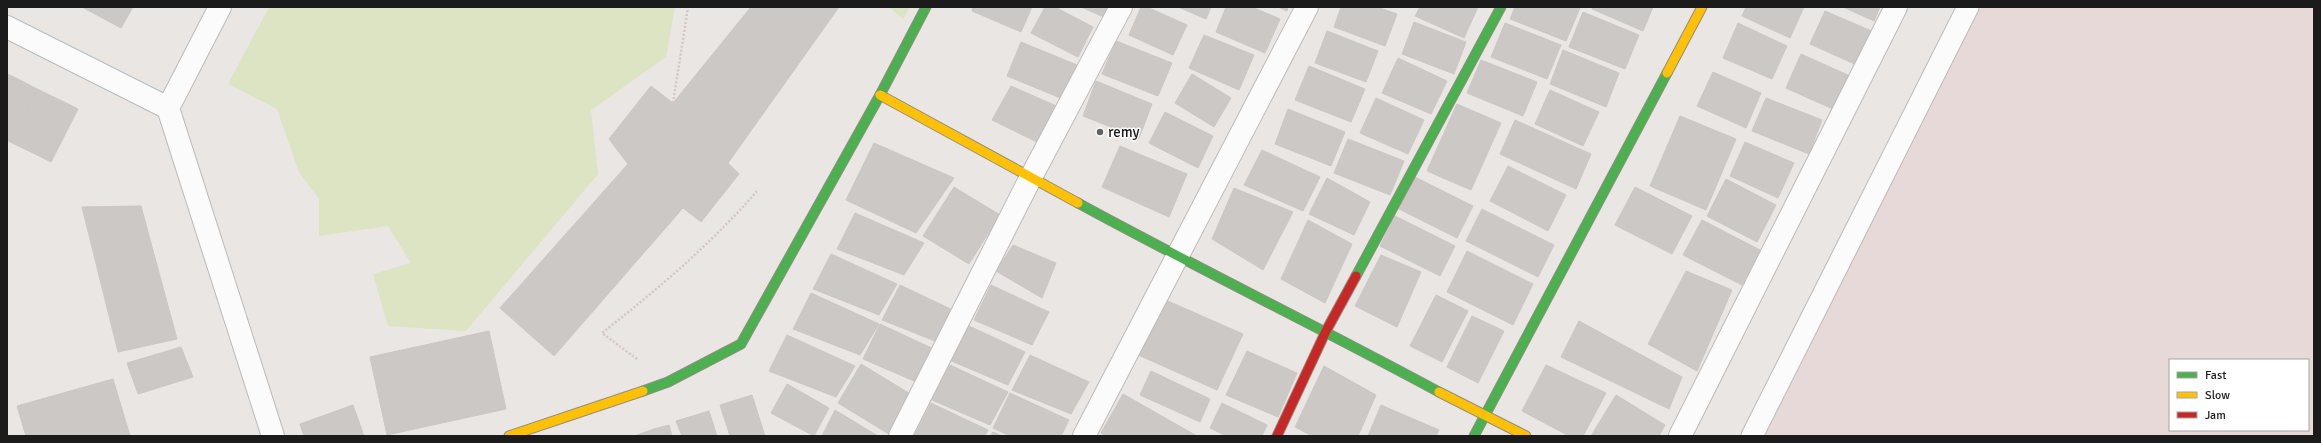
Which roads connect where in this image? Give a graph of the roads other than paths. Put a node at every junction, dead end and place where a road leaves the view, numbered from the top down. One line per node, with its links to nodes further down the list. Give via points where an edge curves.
1 (220, 7): 11 (street)
2 (926, 7): 10 (street)
3 (1121, 7): 12 (street)
4 (1307, 7): 13 (street)
5 (1501, 7): 14 (street)
6 (1702, 7): 15 (street)
7 (1896, 7): 23 (street)
8 (1968, 7): 24 (lane)
9 (7, 27): 11 (street)
10 (880, 95): 12 (street); 17 (street, via 742,344 668,382)
11 (168, 108): 16 (street)
12 (1030, 179): 13 (street); 18 (street)
13 (1176, 257): 14 (street); 19 (street)
14 (1326, 331): 15 (street); 20 (street)
15 (1484, 416): 21 (street); 22 (street)
16 (273, 436)
17 (509, 436)
18 (900, 436)
19 (1084, 436)
20 (1277, 436)
21 (1474, 436)
22 (1526, 436)
23 (1680, 436)
24 (1752, 436)

